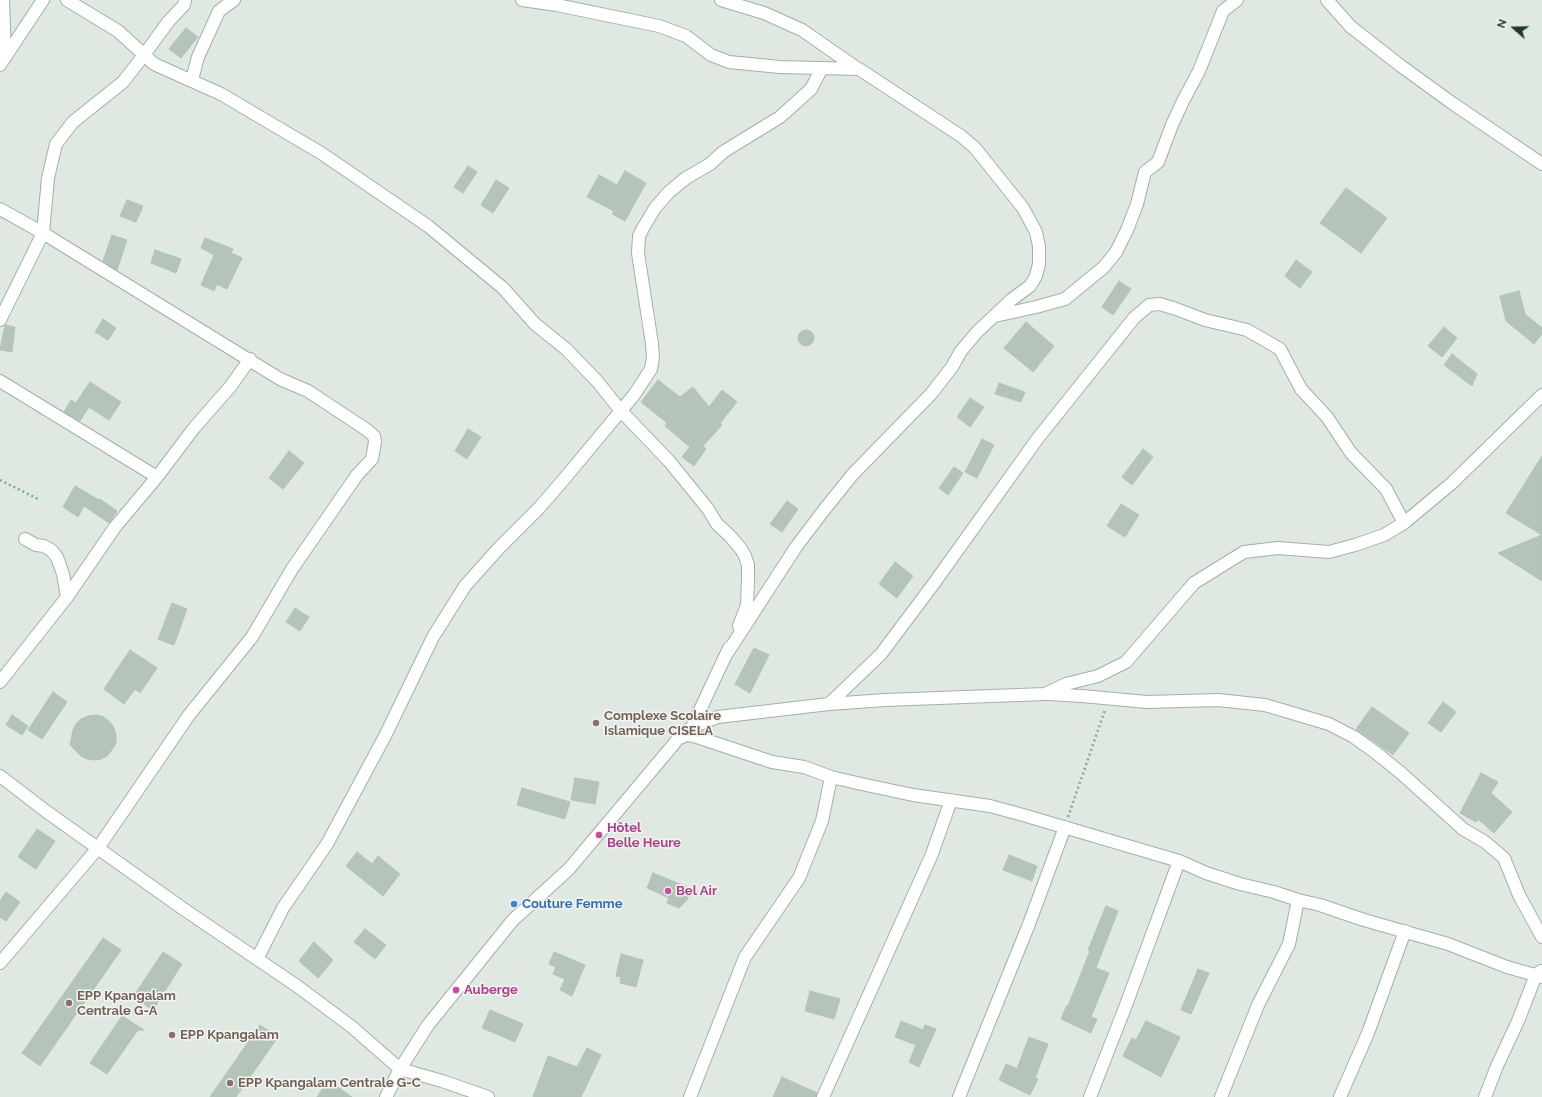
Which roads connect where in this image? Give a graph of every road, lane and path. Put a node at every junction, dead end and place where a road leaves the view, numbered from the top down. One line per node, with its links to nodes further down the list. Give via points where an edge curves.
1 (3, 0): 11 (street)
2 (43, 0): 11 (street)
3 (67, 0): 10 (street, via 118,31)
4 (185, 0): 10 (street, via 184,5)
5 (234, 0): 14 (street, via 219,11 198,57)
6 (522, 0): 12 (street, via 659,26 686,36 711,55 729,62)
7 (721, 0): 13 (street, via 764,13 802,30)
8 (1237, 0): 18 (street, via 1223,10 1158,162 1145,172 1137,204 1116,252 1104,267 1065,299)
9 (1327, 0): 15 (street, via 1351,27 1401,66)
10 (144, 55): 14 (street, via 154,64); 17 (street, via 123,82 73,122 56,144 48,178)
11 (2, 61)
12 (822, 68): 13 (street); 23 (street, via 811,89 780,117 723,152 669,192 642,228 638,253 653,358 651,369 645,379)
13 (858, 69): 18 (street, via 961,136 975,148 1023,208 1036,232 1039,246 1036,276 1030,286)
14 (192, 80): 23 (street, via 321,153 428,226 503,288 535,324 566,349 597,381)
15 (1542, 164)
16 (0, 209): 17 (street)
17 (43, 233): 19 (street); 20 (street)
18 (995, 316): 30 (street, via 961,351 931,394 853,474 824,510)
19 (0, 320)
20 (250, 359): 24 (street); 41 (street, via 280,378 308,391 367,430 374,436 374,453 292,569 252,638 189,715)
21 (0, 381): 24 (street)
22 (1542, 395): 27 (street, via 1452,483)
23 (621, 410): 30 (street, via 669,461 745,556 748,565 747,605); 46 (street, via 539,508 498,548 465,586 433,637 385,736 327,844 283,908)
24 (157, 477): 29 (street, via 115,527)
25 (0, 480): 26 (path)
26 (38, 499)
27 (1404, 523): 32 (street, via 1384,535 1329,552 1278,548 1244,552 1194,583 1126,662 1098,676 1066,684); 34 (street, via 1386,489 1352,453 1327,417 1301,389 1280,349 1247,330 1205,320 1176,308 1160,304 1149,305 1134,318 1038,438 880,654)
28 (25, 539): 29 (street, via 51,550 57,558)
29 (68, 597): 31 (street)
30 (726, 655): 35 (street)
31 (0, 682)
32 (1045, 694): 33 (street); 34 (street)
33 (1109, 699): 40 (path); 45 (street, via 1147,702 1218,700 1265,705 1329,724 1354,737 1401,773 1463,829 1485,842 1504,858 1519,895)
34 (829, 704): 35 (street, via 718,717)
35 (692, 727): 36 (street)
36 (678, 739): 38 (street, via 686,735 694,736 772,762 804,767); 49 (street, via 569,869 513,920 428,1025)
37 (0, 776): 41 (street)
38 (831, 776): 39 (street, via 913,795); 52 (street, via 822,821 799,878 745,957)
39 (950, 800): 40 (street, via 990,806); 53 (street, via 932,854)
40 (1065, 827): 42 (street); 54 (street)
41 (98, 848): 46 (street); 47 (street)
42 (1179, 861): 43 (street, via 1206,873); 55 (street)
43 (1298, 900): 44 (street); 56 (street, via 1289,944 1258,1005)
44 (1405, 931): 48 (street, via 1448,944 1507,967); 57 (street, via 1368,1033)
45 (1542, 937)
46 (257, 959): 49 (street, via 352,1027)
47 (0, 963)
48 (1540, 974): 58 (street)
49 (400, 1069): 50 (street); 51 (street)
50 (386, 1097)
51 (488, 1097)
52 (690, 1097)
53 (823, 1097)
54 (960, 1097)
55 (1090, 1097)
56 (1221, 1097)
57 (1340, 1097)
58 (1485, 1097)

